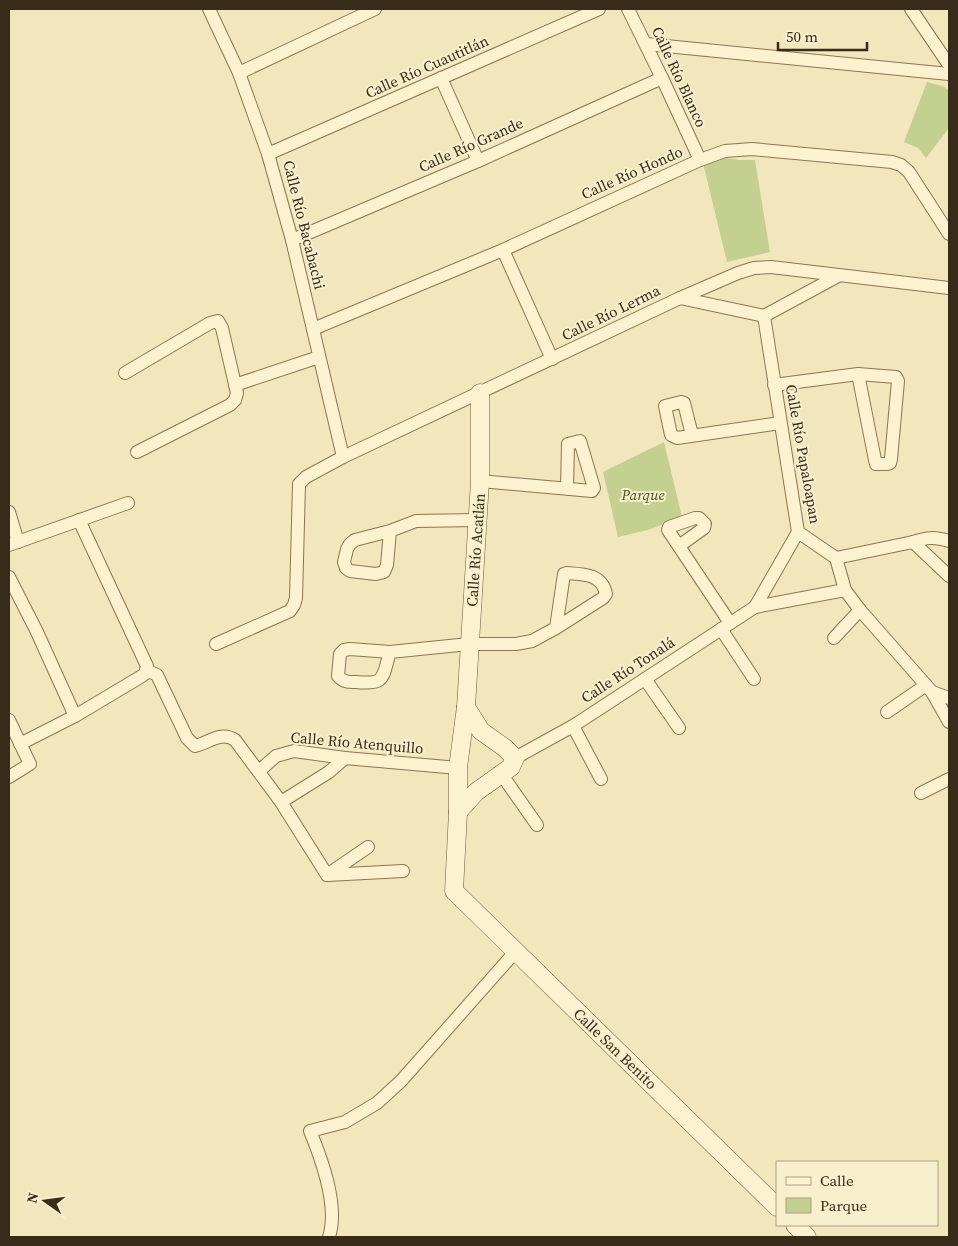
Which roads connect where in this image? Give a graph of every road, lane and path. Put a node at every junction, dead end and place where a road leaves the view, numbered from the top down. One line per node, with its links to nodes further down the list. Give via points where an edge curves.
1 (210, 9): 8 (street, Calle Río Bacabachi)
2 (375, 9): 8 (street)
3 (599, 9): 10 (street, Calle Río Cuautitlán)
4 (628, 9): 6 (street, Calle Río Blanco)
5 (911, 9): 7 (street)
6 (646, 44): 9 (street); 11 (street, Calle Río Blanco)
7 (949, 65)
8 (239, 73): 12 (street, Calle Río Bacabachi)
9 (949, 74)
10 (441, 78): 12 (street, Calle Río Cuautitlán); 13 (street)
11 (662, 78): 13 (street, Calle Río Grande); 14 (street, Calle Río Blanco)
12 (268, 154): 16 (street, Calle Río Bacabachi)
13 (478, 160): 16 (street, Calle Río Grande)
14 (700, 160): 15 (street, Calle Río Hondo, via 724,151 752,149 892,162 909,172); 17 (street, Calle Río Hondo)
15 (949, 234)
16 (292, 240): 22 (street, Calle Río Bacabachi)
17 (502, 250): 22 (street, Calle Río Hondo); 24 (street)
18 (838, 276): 19 (street, Calle Río Lerma); 20 (street, Calle Río Lerma, via 771,267 754,268); 21 (street)
19 (949, 288)
20 (680, 298): 21 (street); 24 (street, Calle Río Lerma)
21 (764, 316): 28 (street, Calle Río Papaloapan)
22 (313, 329): 23 (street, Calle Río Bacabachi)
23 (319, 357): 27 (street); 33 (street, Calle Río Bacabachi)
24 (552, 359): 29 (street, Calle Río Lerma)
25 (125, 373): 27 (street, via 218,321)
26 (858, 374): 26 (street, via 896,377 898,381 890,463 880,465 874,460); 28 (street)
27 (234, 385): 32 (street, via 237,393 230,405)
28 (774, 385): 30 (street, Calle Río Papaloapan)
29 (480, 393): 33 (street, Calle Río Lerma); 34 (street, Calle Río Acatlán)
30 (780, 423): 31 (street); 41 (street, Calle Río Papaloapan)
31 (692, 435): 31 (street, via 684,403 665,406 673,437)
32 (137, 452)
33 (343, 457): 55 (street, Calle Río Lerma, via 299,484 296,598 290,611)
34 (480, 481): 35 (street); 39 (street, Calle Río Acatlán)
35 (566, 489)
36 (128, 503): 38 (street)
37 (9, 512): 44 (street)
38 (79, 520): 44 (street); 58 (street, via 147,666)
39 (477, 520): 40 (street, via 416,521); 56 (street, Calle Río Acatlán)
40 (390, 531)
41 (798, 532): 46 (street, Calle Río Papaloapan); 50 (street, Calle Río Tonalá)
42 (949, 540): 43 (street, via 935,537)
43 (913, 542): 46 (street); 47 (street)
44 (13, 544)
45 (679, 546): 52 (street)
46 (836, 558): 49 (street)
47 (949, 576)
48 (9, 577): 65 (street)
49 (845, 590): 50 (street, Calle Río Tonalá); 51 (street)
50 (755, 606): 52 (street, Calle Río Tonalá)
51 (860, 610): 54 (street); 61 (street)
52 (726, 626): 59 (street, Calle Río Tonalá); 60 (street)
53 (556, 628): 53 (street, via 564,574 590,575 598,579 605,589 603,598); 56 (street, via 532,641 516,644)
54 (834, 638)
55 (216, 644)
56 (469, 644): 57 (street); 63 (street, Calle Río Acatlán)
57 (390, 652)
58 (146, 670): 65 (street, via 142,676); 75 (street, via 157,676 187,738 195,746 223,735 229,736 236,740)
59 (645, 678): 68 (street, Calle Río Tonalá); 69 (street)
60 (754, 679)
61 (929, 688): 62 (street); 64 (street); 66 (street)
62 (949, 698)
63 (466, 706): 70 (street); 71 (street, Calle Río Acatlán)
64 (887, 712)
65 (76, 716): 72 (street)
66 (949, 722)
67 (10, 725): 72 (street)
68 (573, 726): 74 (street, Calle Río Tonalá); 79 (street)
69 (679, 728)
70 (480, 731): 71 (street); 74 (street)
71 (461, 738): 77 (street, Calle Río Acatlán)
72 (20, 744): 78 (street, via 30,764)
73 (345, 758): 75 (street, Calle Río Atenquillo, via 284,753); 77 (street, Calle Río Atenquillo); 83 (street)
74 (515, 758): 76 (street)
75 (259, 771): 83 (street)
76 (502, 775): 81 (street); 85 (street)
77 (458, 776): 81 (street, Calle Río Atenquillo); 84 (street, Calle Río Acatlán)
78 (9, 777)
79 (601, 779)
80 (949, 779): 82 (street)
81 (476, 792): 84 (street)
82 (921, 793)
83 (281, 802): 88 (street)
84 (458, 812): 89 (street, Calle Río Acatlán)
85 (537, 825)
86 (368, 847): 88 (street)
87 (403, 871): 88 (street)
88 (327, 875)
89 (454, 891): 90 (street, Calle San Benito)
90 (516, 951): 91 (street, Calle San Benito); 93 (street, via 401,1080 377,1102 345,1122 310,1131 320,1154 332,1204)
91 (776, 1206)
92 (795, 1226): 94 (street)
93 (329, 1237)
94 (807, 1237)

